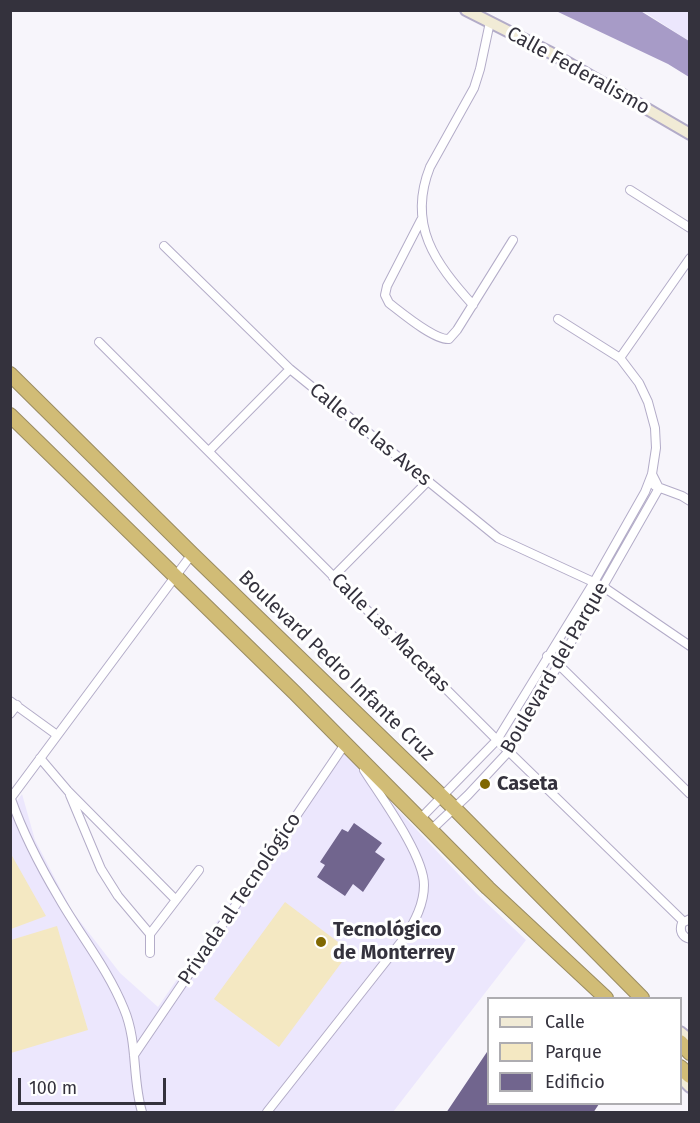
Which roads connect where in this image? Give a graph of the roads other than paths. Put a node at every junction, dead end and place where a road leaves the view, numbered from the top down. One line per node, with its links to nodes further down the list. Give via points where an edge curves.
1 (466, 10): 2 (main road, Calle Federalismo)
2 (490, 22): 3 (main road, Calle Federalismo); 5 (street, via 474,88 425,178)
3 (690, 134)
4 (630, 190): 6 (street)
5 (421, 220): 10 (street, via 444,270); 10 (street, via 387,286 387,300 444,339 453,335)
6 (690, 228)
7 (513, 240): 10 (street)
8 (164, 246): 14 (street, Calle de las Aves)
9 (690, 258): 13 (street)
10 (473, 305)
11 (558, 319): 13 (street)
12 (99, 342): 17 (street, Calle Las Macetas)
13 (620, 358): 18 (street, via 639,383 652,415 657,437)
14 (290, 369): 17 (street); 19 (street, Calle de las Aves)
15 (10, 374): 22 (highway, Boulevard Pedro Infante Cruz)
16 (10, 415): 23 (highway)
17 (209, 451): 24 (street, Calle Las Macetas)
18 (650, 478): 20 (street); 25 (street, Boulevard del Parque)
19 (427, 482): 24 (street); 25 (street, Calle de las Aves, via 498,538)
20 (659, 488): 21 (street); 25 (street, Boulevard del Parque)
21 (690, 501)
22 (192, 554): 23 (street); 38 (highway, Boulevard Pedro Infante Cruz)
23 (176, 576): 31 (street); 33 (highway)
24 (333, 577): 32 (street, Calle Las Macetas)
25 (598, 584): 26 (street, Calle de las Aves); 27 (street, Boulevard del Parque); 28 (street, Boulevard del Parque)
26 (690, 646)
27 (547, 656): 28 (street); 32 (street, Boulevard del Parque)
28 (558, 664): 34 (street, Boulevard del Parque); 37 (street)
29 (14, 703): 30 (street); 31 (street)
30 (10, 714)
31 (57, 735): 35 (street)
32 (497, 740): 34 (street, Calle Las Macetas); 38 (street, Boulevard del Parque)
33 (349, 747): 41 (highway); 51 (street, Privada al Tecnológico); 53 (street, via 420,865 423,898 405,937)
34 (509, 751): 40 (street, Boulevard del Parque); 45 (street, Calle Las Macetas)
35 (40, 758): 36 (street); 39 (street)
36 (68, 791): 44 (street); 46 (street, via 101,868 118,896)
37 (690, 794)
38 (441, 796): 40 (highway, Boulevard Pedro Infante Cruz); 41 (street, Boulevard del Parque)
39 (11, 799): 51 (street, via 59,898 120,998 130,1026)
40 (454, 808): 42 (street, Boulevard del Parque); 49 (highway, Boulevard Pedro Infante Cruz)
41 (419, 820): 42 (highway)
42 (430, 831): 50 (highway)
43 (199, 870): 44 (street)
44 (175, 899): 46 (street)
45 (686, 920): 47 (street, via 680,930)
46 (150, 934): 48 (street)
47 (690, 939)
48 (150, 953)
49 (640, 995)
50 (604, 997)
51 (134, 1055): 52 (street)
52 (142, 1113)
53 (267, 1113)

